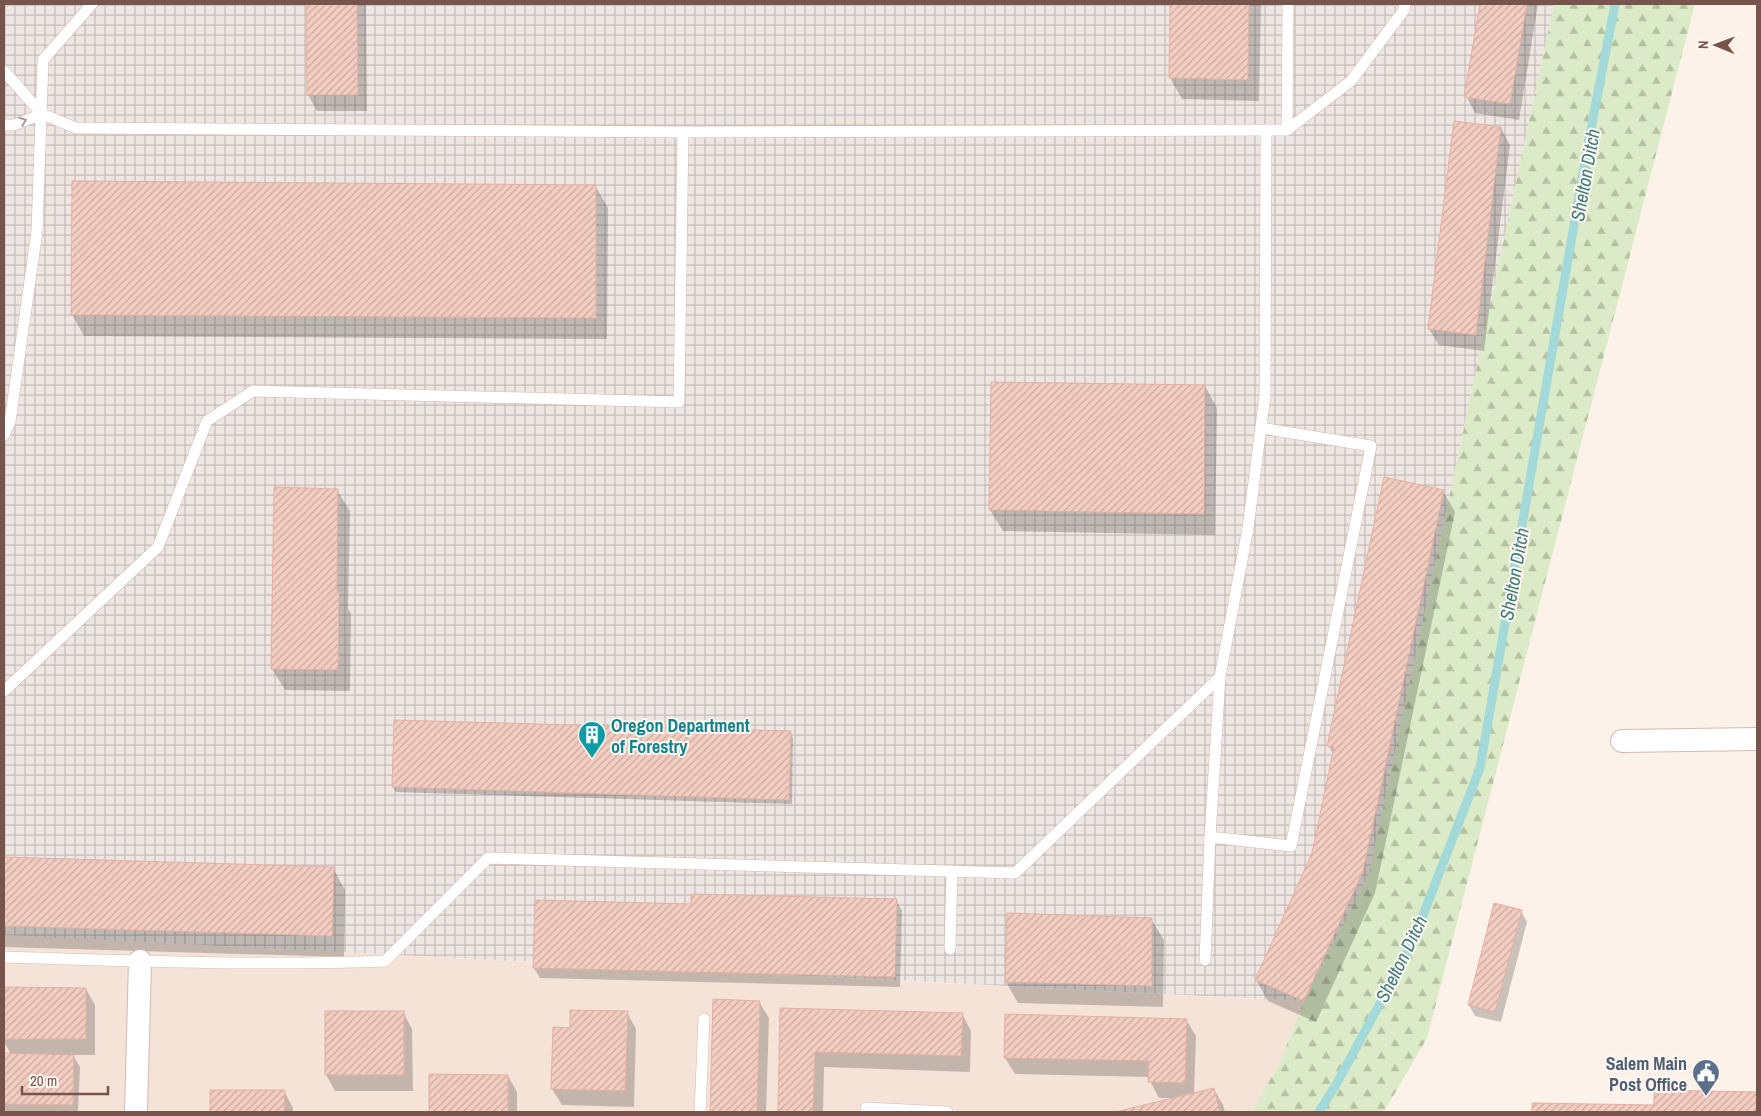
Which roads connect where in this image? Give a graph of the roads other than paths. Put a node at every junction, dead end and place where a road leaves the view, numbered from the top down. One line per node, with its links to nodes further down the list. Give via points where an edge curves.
1 (92, 4): 5 (lane, via 43,60)
2 (1288, 4): 8 (lane)
3 (1405, 4): 8 (lane, via 1404,10 1351,81)
4 (4, 71): 5 (lane)
5 (42, 114): 6 (lane, one-way to 5, via 14,126); 9 (lane, via 76,128); 11 (lane, via 37,231 10,422)
6 (4, 125)
7 (1266, 130): 8 (lane); 9 (lane); 10 (lane, via 1265,396)
8 (1287, 130)
9 (683, 132): 13 (lane, via 679,402 253,391 207,420 158,547)
10 (1261, 428): 12 (lane, via 1248,528); 16 (lane, via 1371,446 1291,846)
11 (4, 435)
12 (1220, 676): 16 (lane); 17 (lane, via 1015,872)
13 (4, 691)
14 (1757, 739): 15 (street)
15 (1622, 741)
16 (1210, 837): 20 (lane)
17 (952, 871): 18 (lane); 21 (lane, via 488,858 385,960 330,963)
18 (950, 949)
19 (4, 957): 21 (lane)
20 (1206, 960)
21 (140, 961): 24 (street)
22 (704, 1019): 25 (lane)
23 (866, 1108): 26 (lane)
24 (136, 1112)
25 (700, 1112)
26 (948, 1112)

